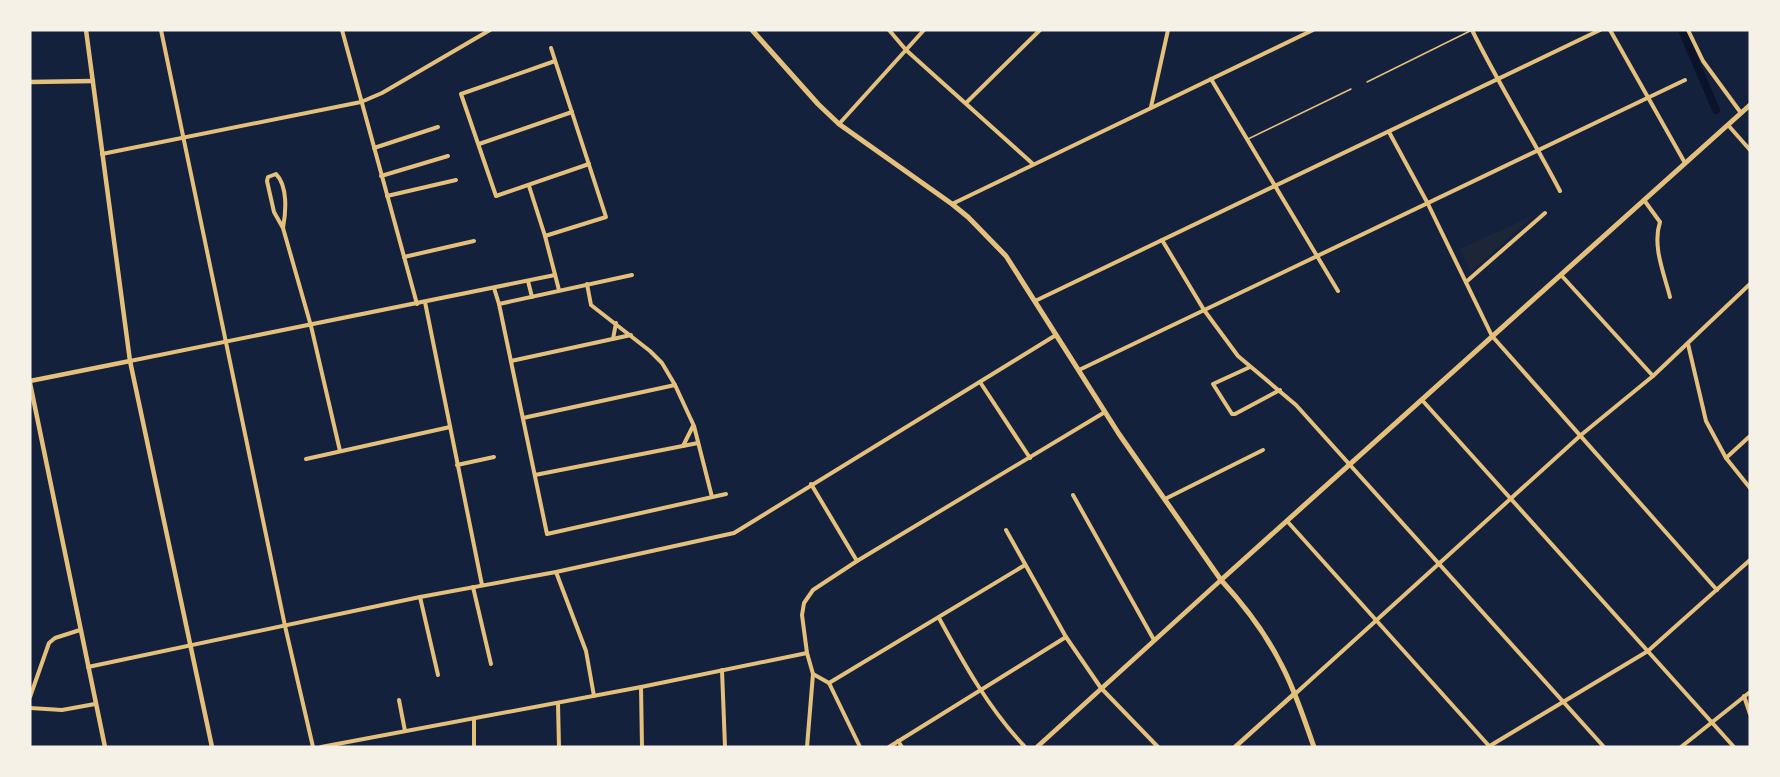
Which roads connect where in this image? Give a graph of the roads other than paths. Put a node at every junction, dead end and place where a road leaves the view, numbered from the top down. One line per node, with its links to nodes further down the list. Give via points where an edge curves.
1 (86, 30): 21 (street)
2 (161, 30): 36 (street)
3 (342, 30): 26 (street)
4 (490, 30): 26 (street)
5 (752, 30): 32 (main road)
6 (889, 30): 16 (street)
7 (924, 30): 16 (street)
8 (1040, 30): 27 (street)
9 (1168, 30): 29 (street)
10 (1313, 30): 18 (street)
11 (1472, 30): 19 (street); 22 (lane)
12 (1600, 30): 19 (street)
13 (1611, 30): 25 (street)
14 (1689, 30): 31 (street, via 1703,61)
15 (551, 48): 17 (street)
16 (906, 50): 27 (street); 32 (street)
17 (555, 61): 30 (street); 38 (street, via 461,94)
18 (1212, 79): 29 (street); 37 (street)
19 (1497, 80): 35 (street); 41 (street)
20 (1685, 80): 25 (street)
21 (93, 81): 23 (street); 42 (street)
22 (1368, 81)
23 (30, 82)
24 (1351, 89): 37 (lane)
25 (1648, 99): 41 (street); 44 (street)
26 (361, 102): 36 (street); 39 (street)
27 (966, 103): 46 (street)
28 (1750, 105): 31 (main road)
29 (1151, 108): 46 (street)
30 (572, 112): 38 (street); 45 (street)
31 (1741, 113): 33 (main road)
32 (839, 124): 55 (main road)
33 (1728, 125): 40 (street); 44 (main road)
34 (438, 127): 39 (street)
35 (1389, 132): 50 (street); 54 (street)
36 (182, 138): 42 (street); 86 (street)
37 (1248, 140): 50 (street)
38 (479, 144): 49 (street, via 496,196)
39 (374, 148): 47 (street)
40 (1750, 150)
41 (1539, 151): 51 (street); 54 (street)
42 (102, 154): 88 (street)
43 (448, 156): 47 (street)
44 (1685, 163): 53 (main road)
45 (589, 164): 49 (street); 58 (street, via 606,217)
46 (1034, 165): 55 (street)
47 (381, 176): 52 (street)
48 (456, 180): 52 (street)
49 (529, 186): 58 (street)
50 (1275, 186): 59 (street); 61 (street)
51 (1560, 191)
52 (387, 196): 62 (street)
53 (1644, 200): 65 (main road); 74 (street, via 1660,222 1656,234 1658,251)
54 (1427, 202): 61 (street); 67 (street)
55 (952, 204): 75 (main road, via 1006,256)
56 (1545, 213): 67 (street)
57 (283, 228): 57 (street, via 286,211 280,180 272,174 267,181 274,212); 81 (street)
58 (545, 236): 63 (street)
59 (1162, 240): 75 (street); 79 (street)
60 (474, 241): 62 (street)
61 (1318, 256): 72 (street); 79 (street)
62 (404, 257): 77 (street)
63 (555, 275): 66 (street); 71 (street)
64 (632, 275): 69 (street)
65 (1561, 275): 84 (main road); 92 (street)
66 (528, 281): 70 (street); 73 (street)
67 (1466, 282): 84 (street)
68 (1750, 284): 87 (street)
69 (587, 285): 71 (street); 80 (street, via 591,305)
70 (494, 288): 76 (street); 78 (street)
71 (559, 290): 73 (street)
72 (1338, 291)
73 (532, 297): 78 (street)
74 (1670, 297)
75 (1035, 301): 82 (main road)
76 (424, 302): 77 (street); 101 (street)
77 (417, 304): 81 (street)
78 (499, 304): 89 (street)
79 (1204, 310): 90 (street); 91 (street)
80 (616, 323): 83 (street); 85 (street)
81 (312, 326): 86 (street); 107 (street)
82 (1057, 334): 91 (main road); 94 (street)
83 (632, 335): 85 (street); 95 (street, via 662,363)
84 (1492, 336): 97 (main road); 102 (street)
85 (614, 339): 89 (street)
86 (225, 343): 88 (street); 136 (street)
87 (1688, 344): 92 (street); 110 (street, via 1707,421)
88 (130, 361): 93 (street); 140 (street)
89 (511, 361): 99 (street)
90 (1250, 367): 96 (street); 96 (street, via 1213,384 1232,414)
91 (1079, 370): 98 (main road)
92 (1653, 376): 102 (street)
93 (30, 382): 137 (street)
94 (980, 382): 109 (street); 115 (street)
95 (675, 385): 99 (street); 100 (street)
96 (1280, 390): 112 (street)
97 (1422, 400): 112 (main road); 121 (street)
98 (1105, 412): 109 (street); 120 (main road)
99 (523, 418): 114 (street)
100 (694, 426): 104 (street); 105 (street)
101 (450, 427): 107 (street); 113 (street)
102 (1581, 435): 121 (street); 132 (street)
103 (1750, 436): 110 (street)
104 (698, 442): 105 (street); 119 (street)
105 (683, 446): 114 (street)
106 (1263, 450): 120 (street)
107 (340, 451): 111 (street)
108 (494, 457): 113 (street)
109 (1030, 458): 125 (street)
110 (1725, 458): 116 (street)
111 (306, 459)
112 (1350, 464): 122 (main road); 126 (street)
113 (457, 465): 130 (street)
114 (535, 475): 119 (street, via 547,534)
115 (811, 484): 125 (street); 128 (street, via 734,533)
116 (1750, 488)
117 (726, 494): 119 (street)
118 (1073, 495): 139 (street)
119 (712, 497)
120 (1165, 499): 129 (main road)
121 (1511, 499): 126 (street); 141 (street)
122 (1287, 521): 129 (main road); 135 (street)
123 (1006, 530): 127 (street)
124 (1750, 560): 132 (street)
125 (857, 561): 142 (street, via 813,590 804,603)
126 (1439, 564): 135 (street); 158 (street)
127 (1025, 565): 134 (street); 138 (street)
128 (556, 572): 130 (street); 154 (street, via 586,651)
129 (1221, 580): 139 (street); 153 (main road, via 1266,637)
130 (482, 585): 131 (street)
131 (473, 587): 133 (street); 143 (street)
132 (1717, 590): 141 (street)
133 (420, 597): 136 (street); 147 (street)
134 (939, 618): 148 (street); 151 (street)
135 (1376, 620): 153 (street); 184 (street)
136 (285, 626): 140 (street); 169 (street)
137 (80, 630): 144 (street); 156 (street, via 49,643)
138 (1066, 637): 150 (street); 151 (street)
139 (1154, 640): 150 (street)
140 (189, 646): 144 (street); 168 (street)
141 (1648, 651): 158 (street); 164 (street)
142 (807, 653): 145 (street); 146 (street)
143 (491, 664)
144 (88, 667): 160 (street)
145 (722, 670): 149 (street); 174 (street)
146 (813, 674): 148 (street); 175 (street)
147 (438, 675)
148 (829, 683): 176 (street)
149 (641, 687): 154 (street); 173 (street)
150 (1101, 688): 180 (street); 181 (street)
151 (980, 691): 166 (street); 179 (street)
152 (1750, 692): 155 (street)
153 (1294, 694): 182 (street); 183 (main road)
154 (594, 696): 159 (street)
155 (1744, 696): 162 (street); 164 (street)
156 (30, 697)
157 (399, 700): 165 (street)
158 (1563, 702): 184 (street); 185 (street)
159 (558, 703): 163 (street); 172 (street)
160 (95, 704): 161 (street, via 62,710); 167 (street)
161 (30, 708)
162 (1750, 714)
163 (474, 719): 165 (street); 171 (street)
164 (1711, 721): 186 (street); 187 (street)
165 (405, 731): 170 (street)
166 (898, 741): 177 (street); 178 (street)
167 (105, 747)
168 (212, 747)
169 (313, 747)
170 (321, 747)
171 (474, 747)
172 (559, 747)
173 (642, 747)
174 (725, 747)
175 (807, 747)
176 (860, 747)
177 (889, 747)
178 (903, 747)
179 (1025, 747)
180 (1037, 747)
181 (1158, 747)
182 (1235, 747)
183 (1314, 747)
184 (1489, 747)
185 (1604, 747)
186 (1681, 747)
187 (1734, 747)

